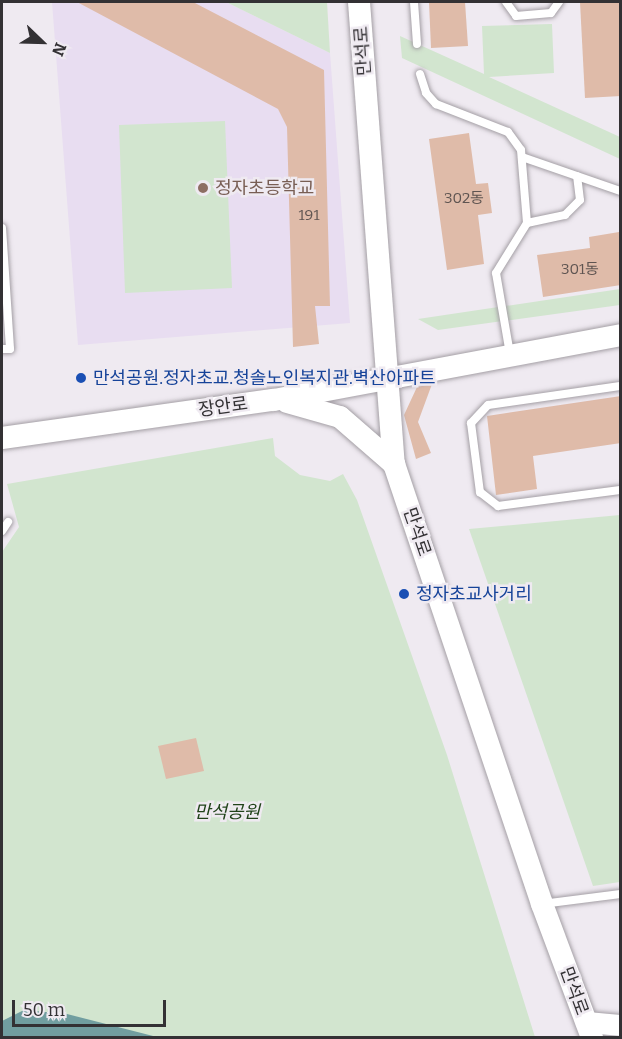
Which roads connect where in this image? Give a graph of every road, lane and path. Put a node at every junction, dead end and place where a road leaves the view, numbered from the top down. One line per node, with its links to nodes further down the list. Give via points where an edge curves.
1 (359, 2): 15 (main road, 만석로)
2 (414, 2): 5 (lane)
3 (506, 2): 4 (lane, via 516,16 551,13)
4 (559, 2)
5 (417, 44)
6 (420, 74): 7 (lane, via 426,93 436,105 508,132)
7 (522, 157): 8 (lane); 10 (lane)
8 (577, 176): 9 (lane); 10 (lane, via 580,200 566,215)
9 (621, 191)
10 (527, 223): 14 (lane, via 496,273)
11 (2, 228): 13 (lane, via 10,349)
12 (621, 335): 14 (main road, 장안로)
13 (2, 349)
14 (511, 357): 15 (main road, 장안로)
15 (389, 379): 17 (main road, 장안로); 19 (main road, 만석로)
16 (621, 386): 20 (lane, via 488,405 471,423 480,492 498,506)
17 (274, 400): 18 (main road, 장안로); 19 (main road, via 340,417)
18 (2, 438)
19 (394, 464): 24 (main road, 만석로)
20 (621, 490)
21 (8, 522): 22 (lane)
22 (2, 531)
23 (621, 894): 24 (lane)
24 (542, 904): 26 (main road, 만석로)
25 (621, 1025): 26 (street)
26 (589, 1030)

